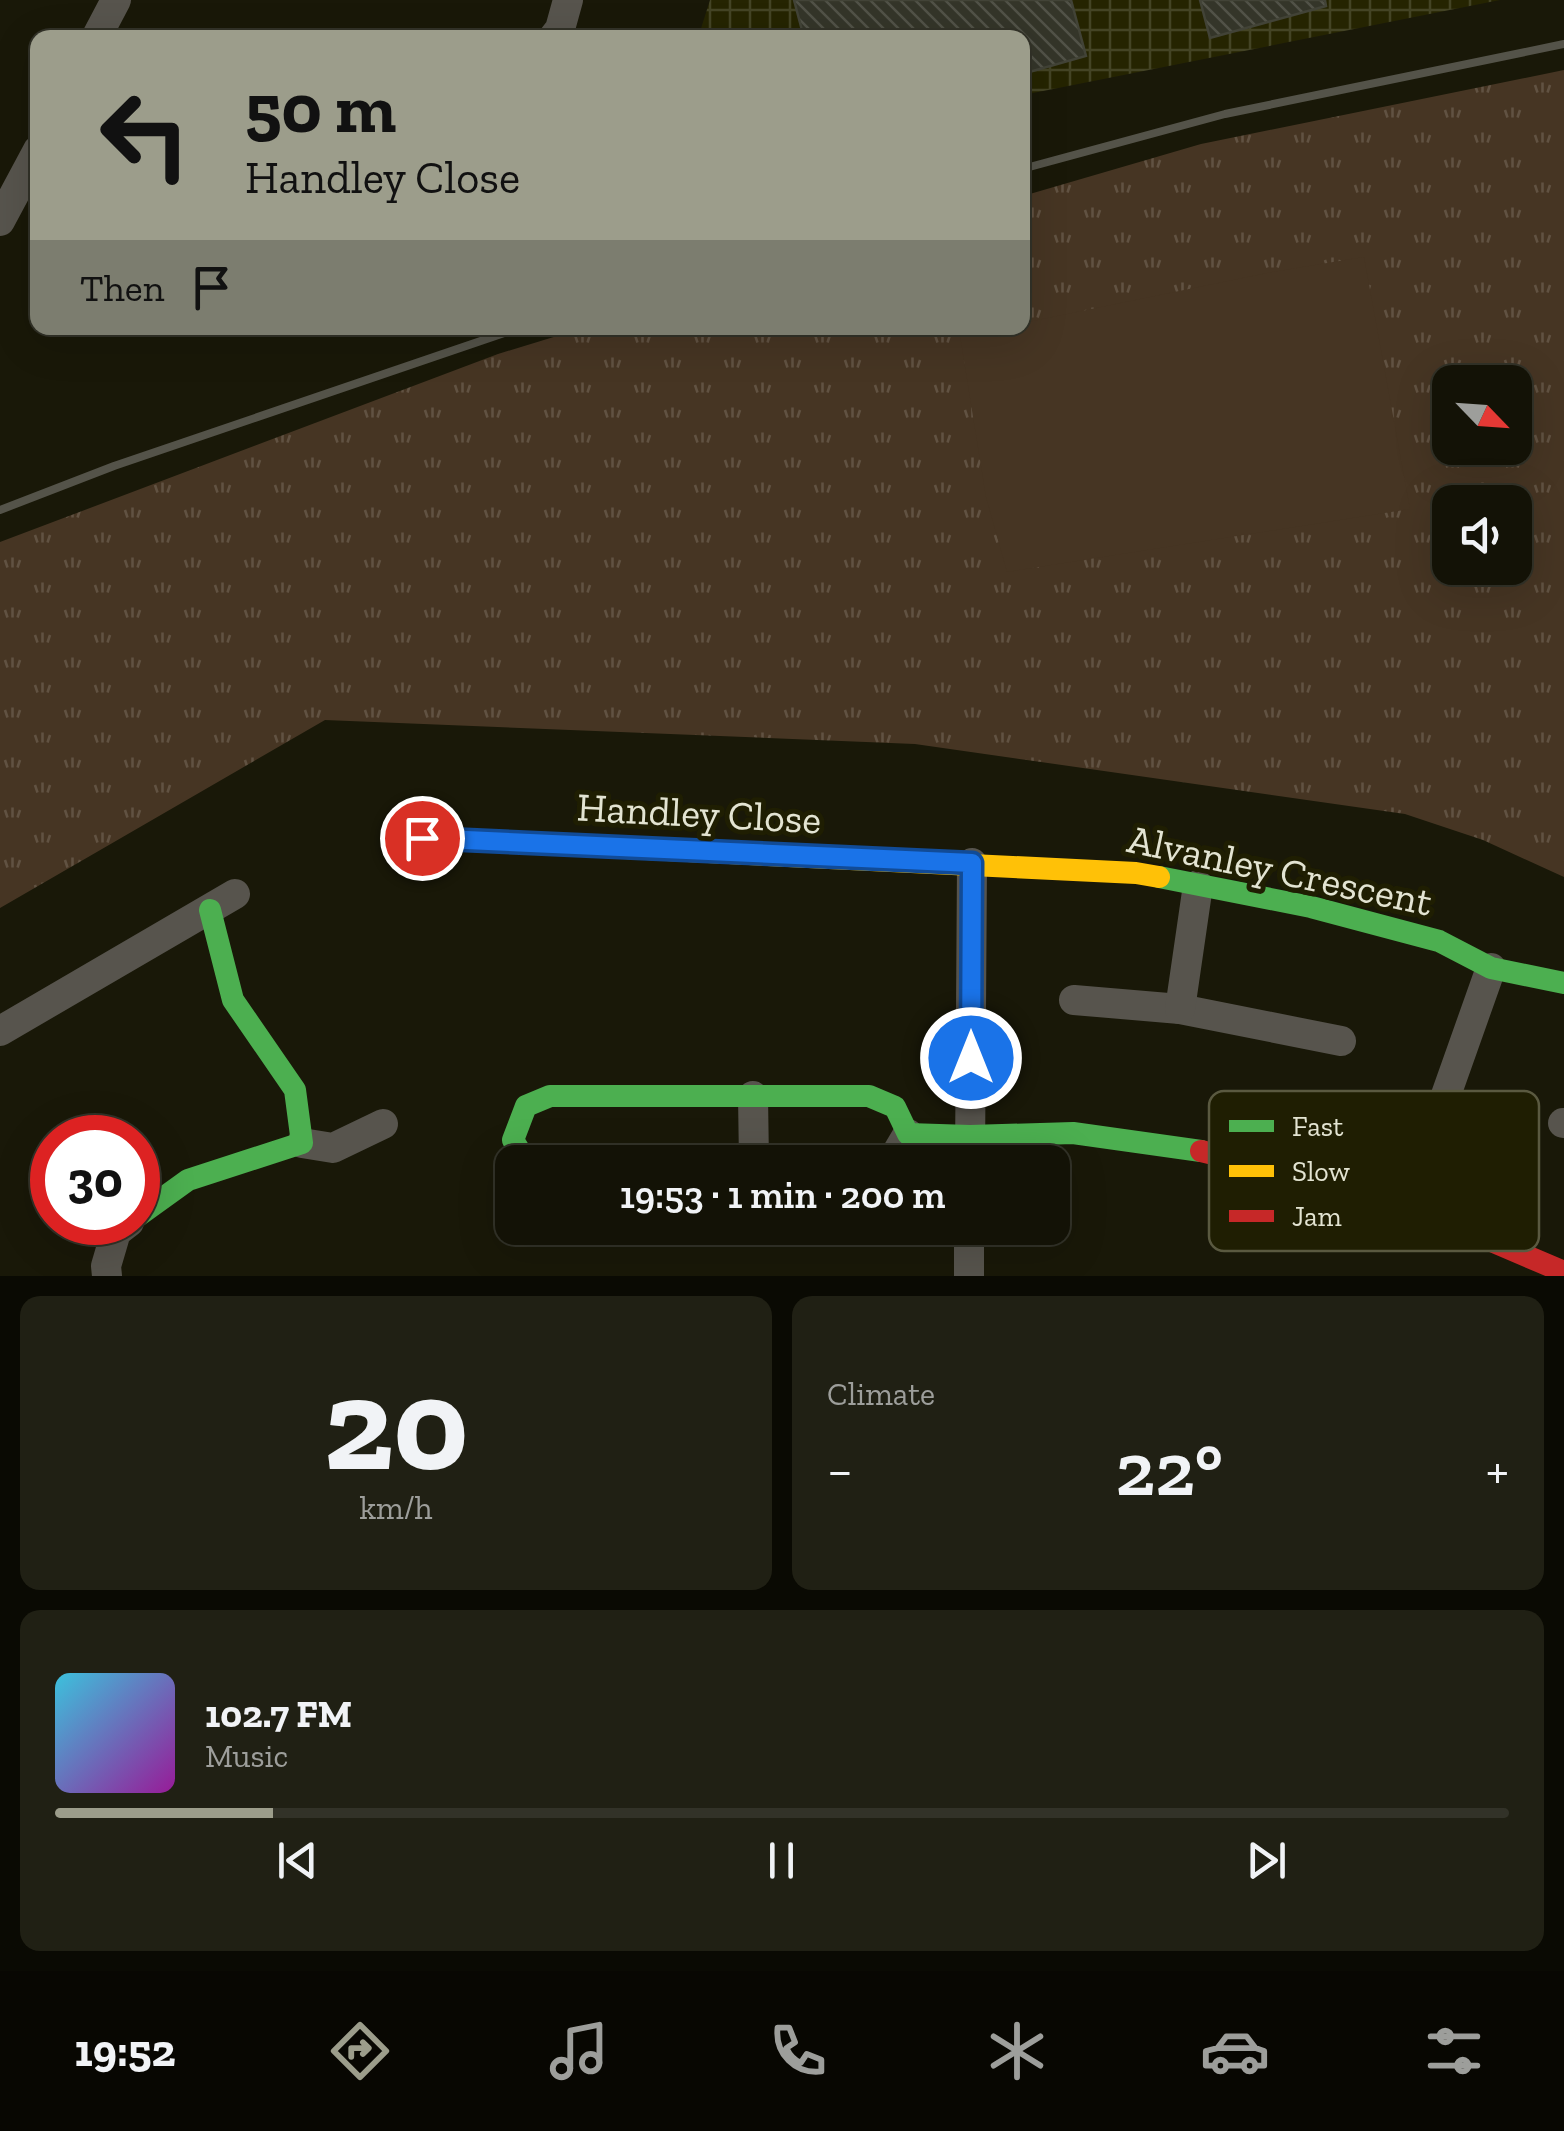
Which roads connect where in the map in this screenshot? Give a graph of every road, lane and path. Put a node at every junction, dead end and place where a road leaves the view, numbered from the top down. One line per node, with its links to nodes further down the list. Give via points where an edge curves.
1 (116, 0): 3 (street)
2 (568, 0): 4 (street)
3 (100, 30)
4 (559, 30)
5 (30, 165): 6 (street)
6 (0, 221)
7 (422, 838): 8 (street, Handley Close)
8 (972, 863): 9 (street, Alvanley Crescent, via 1136,873); 26 (street)
9 (1198, 885): 11 (street, Alvanley Crescent, via 1439,940); 14 (street)
10 (222, 902): 15 (street); 21 (street, via 233,1000 295,1090)
11 (1491, 968): 12 (street, Alvanley Crescent); 17 (street)
12 (1564, 983)
13 (1074, 1000): 14 (street)
14 (1180, 1009): 16 (street)
15 (0, 1031)
16 (1341, 1041)
17 (1447, 1091)
18 (754, 1096): 20 (street, via 869,1096 895,1107); 22 (street, via 550,1096 526,1106); 23 (street)
19 (383, 1124): 21 (street, via 332,1148)
20 (908, 1134): 24 (street); 25 (street)
21 (302, 1143): 29 (street, via 188,1180)
22 (516, 1145)
23 (754, 1145)
24 (901, 1145)
25 (953, 1145)
26 (970, 1145)
27 (994, 1145): 28 (street, via 1073,1132)
28 (1209, 1153)
29 (160, 1200)
30 (112, 1245): 34 (street)
31 (970, 1245): 35 (street)
32 (1514, 1251): 33 (street)
33 (1564, 1272)
34 (107, 1276)
35 (969, 1276)

